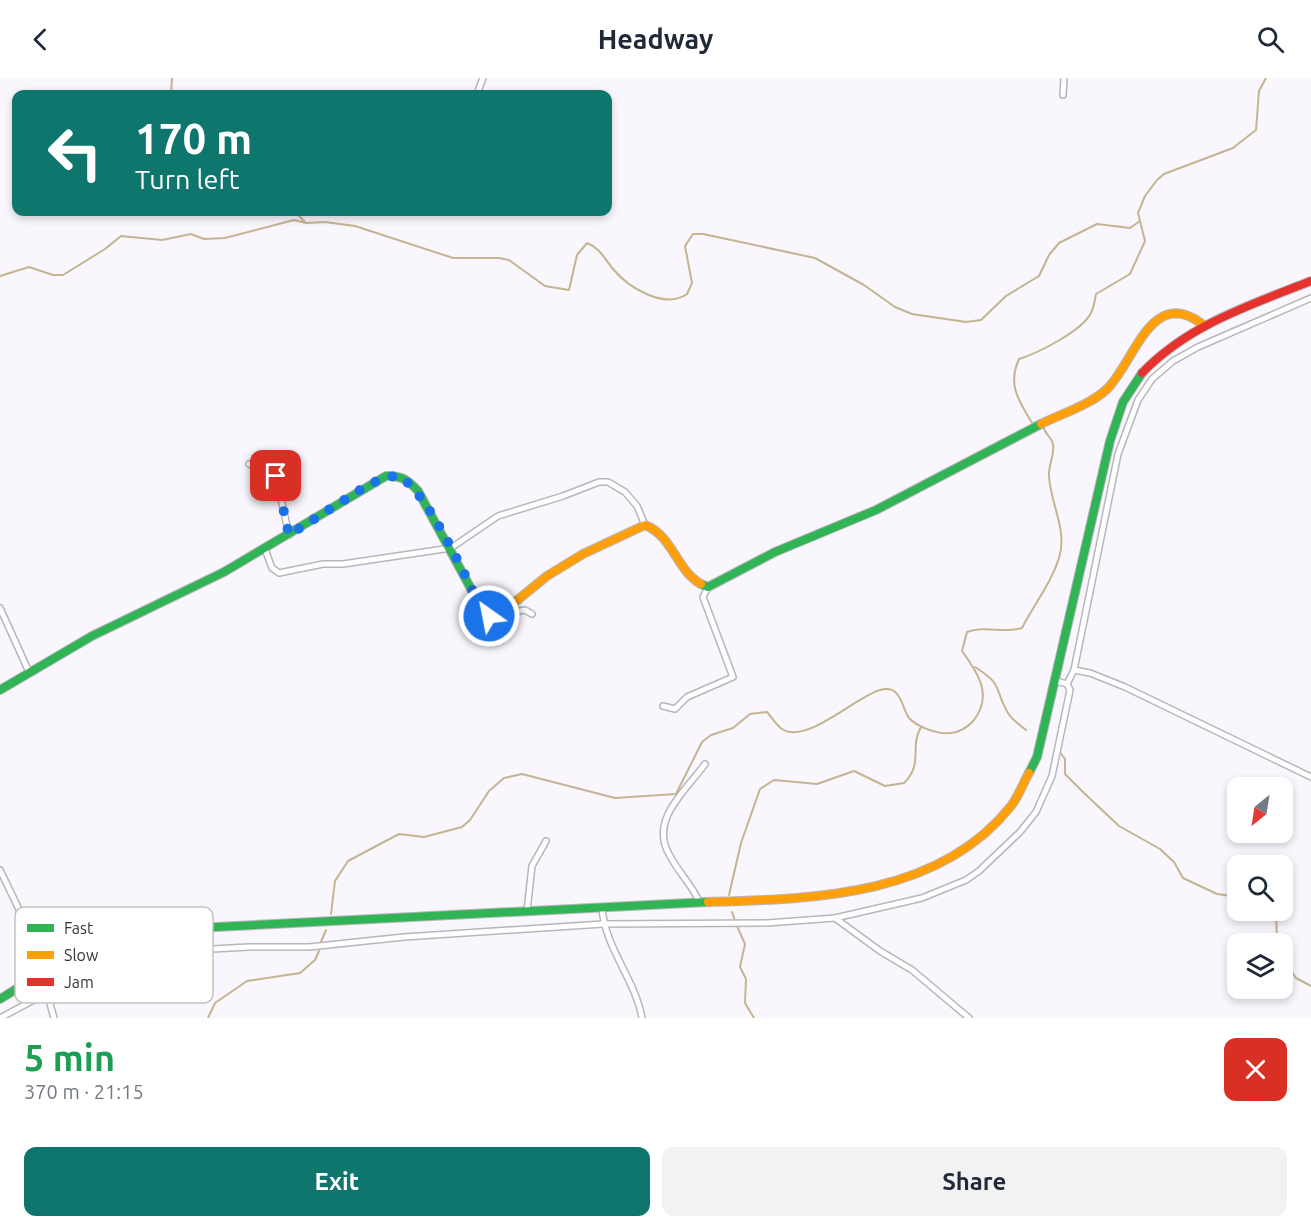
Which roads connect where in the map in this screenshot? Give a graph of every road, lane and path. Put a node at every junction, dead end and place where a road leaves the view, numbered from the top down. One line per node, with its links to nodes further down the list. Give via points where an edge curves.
1 (1064, 78): 2 (street)
2 (1063, 95)
3 (1311, 281): 5 (street)
4 (1311, 298): 15 (street, via 1173,361 1152,379 1138,400 1118,454)
5 (1203, 324): 11 (street, via 1189,314 1169,314 1139,336 1111,386 1091,401 876,510 775,552); 17 (street, via 1163,351 1123,402 1107,452)
6 (249, 464): 8 (street, via 276,476)
7 (645, 525): 9 (street, via 637,506 625,492 608,482 599,482 498,516); 11 (street, via 657,530 696,582); 14 (street, via 553,572)
8 (289, 535): 9 (street, via 371,483 397,475 418,491); 10 (street)
9 (451, 548): 10 (street, via 279,573 272,568); 14 (street, via 483,611 489,616)
10 (265, 549): 16 (street)
11 (708, 587): 20 (street, via 703,597 733,677 687,697 675,709)
12 (0, 608): 16 (street)
13 (532, 614): 14 (street, via 525,610)
14 (499, 615)
15 (1074, 670): 18 (street); 22 (street, via 1125,687)
16 (29, 672): 19 (street)
17 (1056, 681): 18 (street); 25 (street, via 1037,757 1027,779 1012,805 971,845 885,886 783,900)
18 (1067, 684): 29 (street, via 1070,690 1050,783 1036,812 1020,832 966,880 922,898)
19 (0, 690)
20 (663, 706)
21 (705, 764): 25 (street, via 669,810 663,826 668,854)
22 (1311, 777)
23 (546, 841): 28 (street, via 532,866)
24 (0, 870): 26 (street)
25 (700, 904): 27 (street)
26 (18, 907)
27 (602, 908): 28 (street); 30 (street)
28 (527, 911): 31 (street)
29 (835, 918): 30 (street, via 735,924); 37 (street, via 912,970)
30 (603, 924): 32 (street, via 309,947); 40 (street)
31 (213, 927)
32 (213, 948)
33 (15, 990): 34 (street)
34 (0, 999)
35 (28, 1003): 38 (street)
36 (49, 1003): 39 (street)
37 (960, 1010): 41 (street); 42 (street)
38 (0, 1018)
39 (54, 1018)
40 (642, 1018)
41 (960, 1018)
42 (969, 1018)

